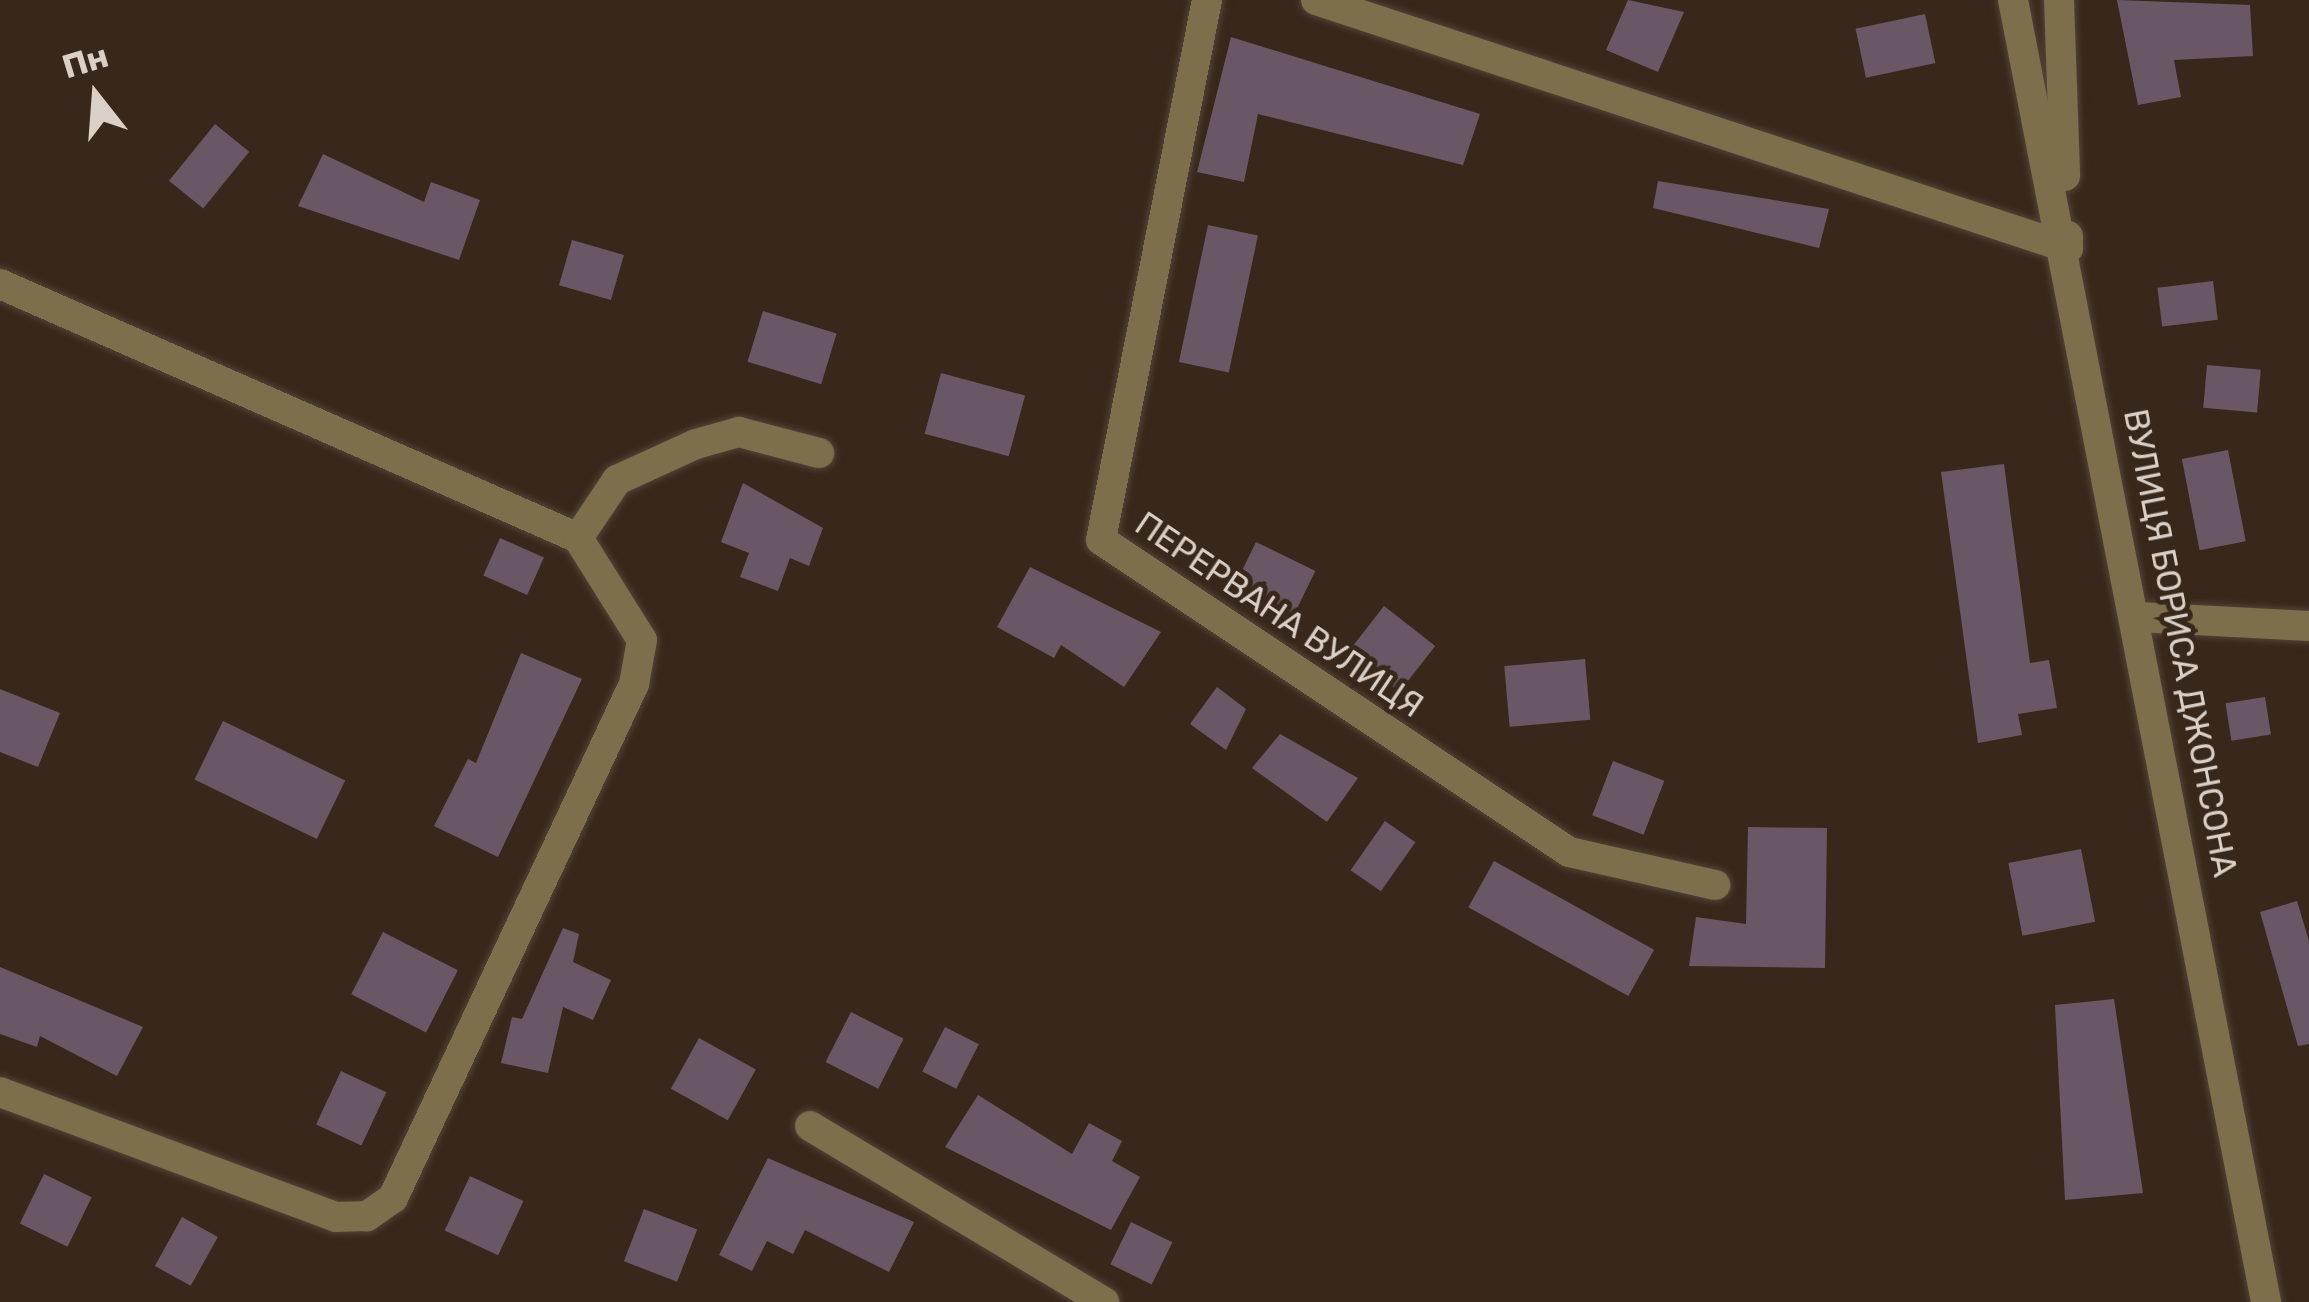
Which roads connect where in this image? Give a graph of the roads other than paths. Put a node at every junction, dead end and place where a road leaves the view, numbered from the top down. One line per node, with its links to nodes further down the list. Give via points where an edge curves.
1 (1207, 0): 11 (street, ПЕРЕРВАНА ВУЛИЦЯ, via 1102,540 1569,852)
2 (1316, 0): 5 (street)
3 (2013, 0): 5 (street, ВУЛИЦЯ БОРИСА ДЖОНСОНА)
4 (2060, 0): 5 (street)
5 (2068, 248): 9 (street, ВУЛИЦЯ БОРИСА ДЖОНСОНА)
6 (0, 284): 8 (street)
7 (818, 453): 8 (street, via 739,432 696,444 616,480)
8 (578, 538): 12 (street, via 642,640 634,684 393,1198 367,1216 336,1217)
9 (2138, 617): 10 (street); 15 (street, ВУЛИЦЯ БОРИСА ДЖОНСОНА)
10 (2309, 626)
11 (1715, 885)
12 (0, 1092)
13 (810, 1126): 14 (street)
14 (1103, 1302)
15 (2266, 1302)

